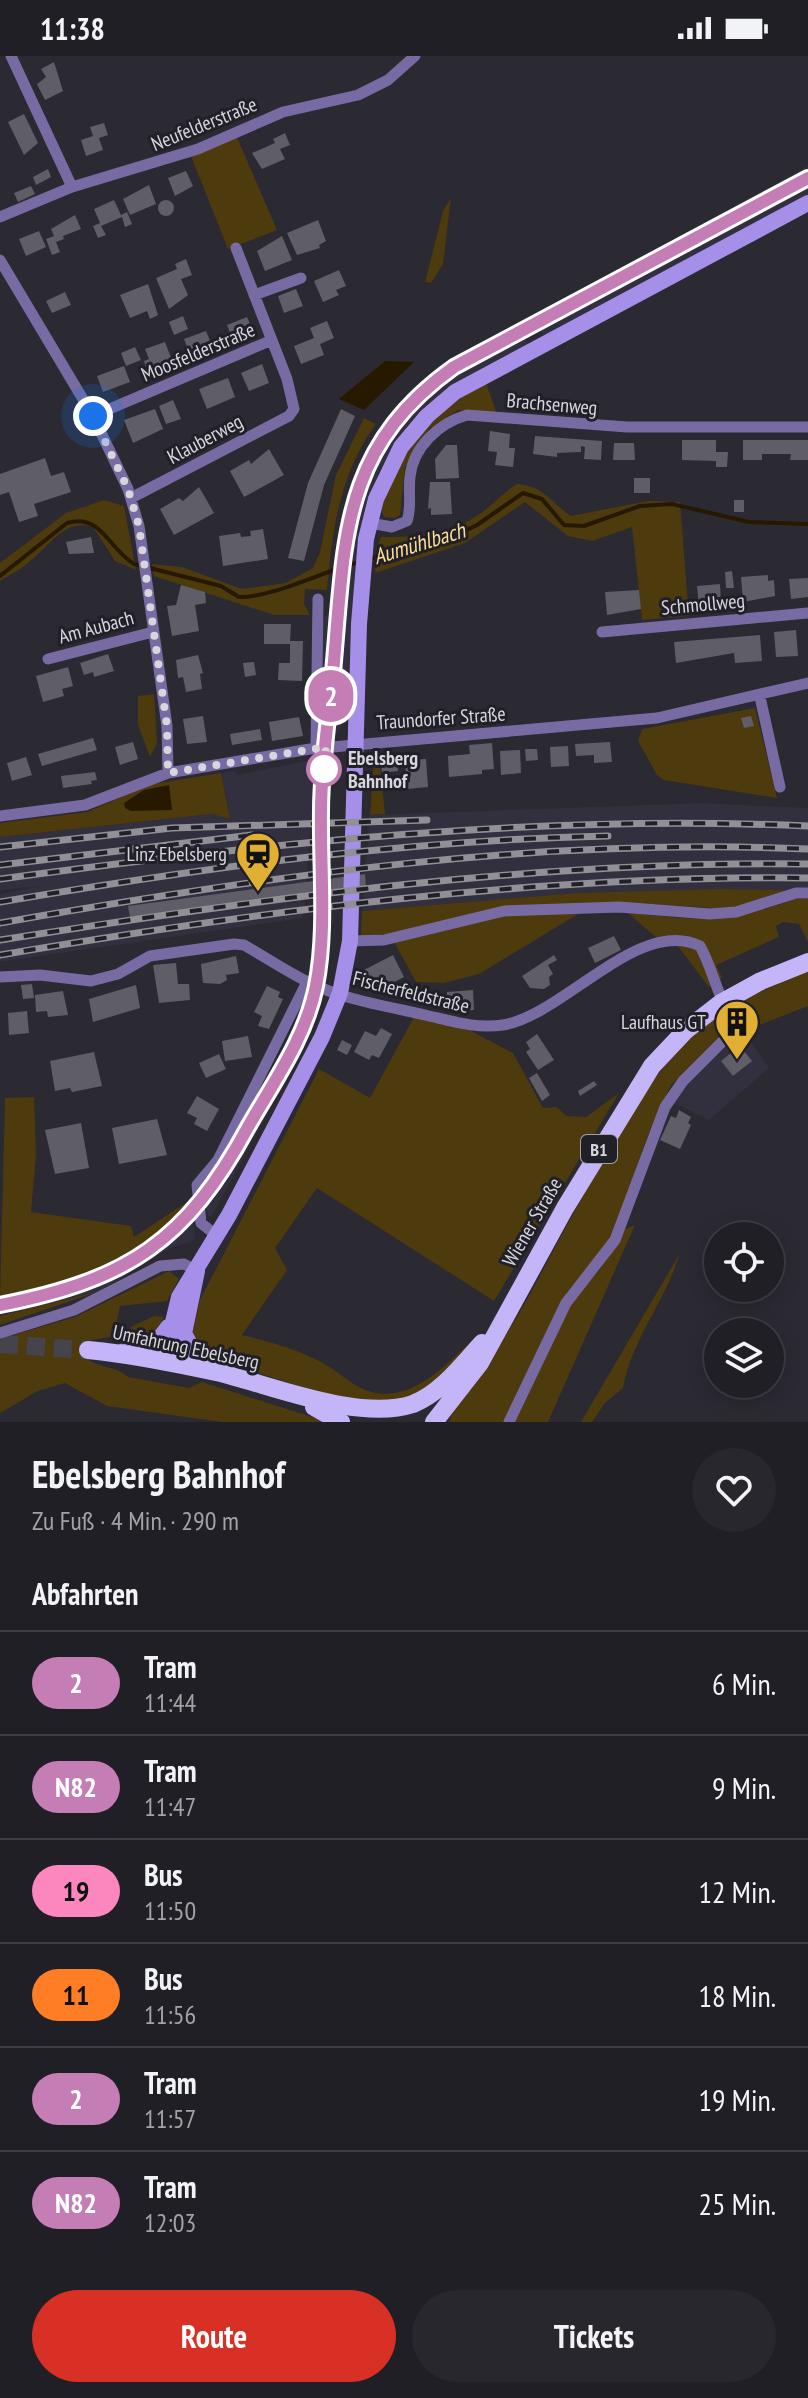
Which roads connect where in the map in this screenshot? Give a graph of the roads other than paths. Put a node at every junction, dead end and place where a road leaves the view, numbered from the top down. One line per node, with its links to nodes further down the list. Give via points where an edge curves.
1 (11, 56): 3 (street)
2 (415, 56): 3 (street, Neufelderstraße, via 388,80 358,95 283,112 208,146)
3 (72, 187): 5 (street, Neufelderstraße)
4 (808, 203): 14 (street, via 455,392 401,447)
5 (0, 217)
6 (236, 248): 9 (street)
7 (0, 260): 11 (street)
8 (301, 278): 9 (street)
9 (254, 295): 10 (street)
10 (272, 340): 11 (street, Moosfelderstraße); 13 (street, Klauberweg, via 294,409 289,416)
11 (93, 416): 13 (street)
12 (808, 427): 14 (street, Brachsenweg, via 627,427 467,415 443,426 418,452 411,468 407,521 392,527)
13 (131, 498): 17 (street)
14 (370, 523): 22 (street, via 363,561)
15 (318, 599): 23 (street)
16 (808, 613): 18 (street, Schmollweg)
17 (153, 632): 19 (street, Am Aubach); 24 (street)
18 (602, 632)
19 (48, 659)
20 (808, 683): 21 (street, Traundorfer Straße)
21 (760, 697): 22 (street, Traundorfer Straße, via 657,718); 25 (street)
22 (356, 744): 23 (street); 28 (street, Traundorfer Straße)
23 (316, 749): 24 (street)
24 (168, 773): 26 (street, via 85,805)
25 (780, 787)
26 (0, 816)
27 (808, 893): 28 (street, via 710,914 619,907 513,910 384,940)
28 (350, 941): 32 (street, Traundorfer Straße)
29 (799, 965): 33 (main road, B1)
30 (0, 977): 31 (street, Fischerfeldstraße, via 91,981 118,974 150,956 234,944)
31 (307, 982): 32 (street, Fischerfeldstraße); 34 (street, via 218,1160 197,1185 201,1223)
32 (340, 993): 33 (street, Fischerfeldstraße, via 464,1025 498,1025 540,1013 623,956 680,941 700,946 719,986); 34 (street, Traundorfer Straße)
33 (721, 1003): 37 (main road, Wiener Straße / B1, via 670,1045 634,1090); 52 (street, via 731,1017 729,1035 665,1107 615,1240 566,1303)
34 (217, 1236): 35 (street, Traundorfer Straße)
35 (197, 1271): 36 (street, Traundorfer Straße, via 179,1297); 38 (street, via 184,1264 160,1266 74,1310); 39 (street, Traundorfer Straße)
36 (171, 1322): 41 (street, Traundorfer Straße, via 155,1344); 43 (street, Traundorfer Straße)
37 (499, 1324): 42 (main road, Wiener Straße / B1); 46 (main road, Wiener Straße / B1, via 480,1363)
38 (0, 1333)
39 (185, 1335): 43 (street, Traundorfer Straße); 44 (street, via 194,1352)
40 (88, 1350): 41 (main road, Umfahrung Ebelsberg)
41 (118, 1353): 43 (main road, Umfahrung Ebelsberg)
42 (472, 1355): 48 (main road, Wiener Straße / B1, via 415,1404); 49 (main road, Wiener Straße / B1, via 442,1395)
43 (169, 1363): 44 (main road, Umfahrung Ebelsberg)
44 (217, 1372): 45 (main road, Umfahrung Ebelsberg)
45 (275, 1388): 47 (main road, Umfahrung Ebelsberg); 48 (main road, Umfahrung Ebelsberg)
46 (453, 1397): 50 (main road, Wiener Straße / B1); 51 (main road, Wiener Straße / B1)
47 (321, 1411): 48 (main road, Wiener Straße / B1)
48 (348, 1417): 49 (main road, Wiener Straße / B1)
49 (402, 1421)
50 (434, 1422)
51 (442, 1422)
52 (509, 1422)

